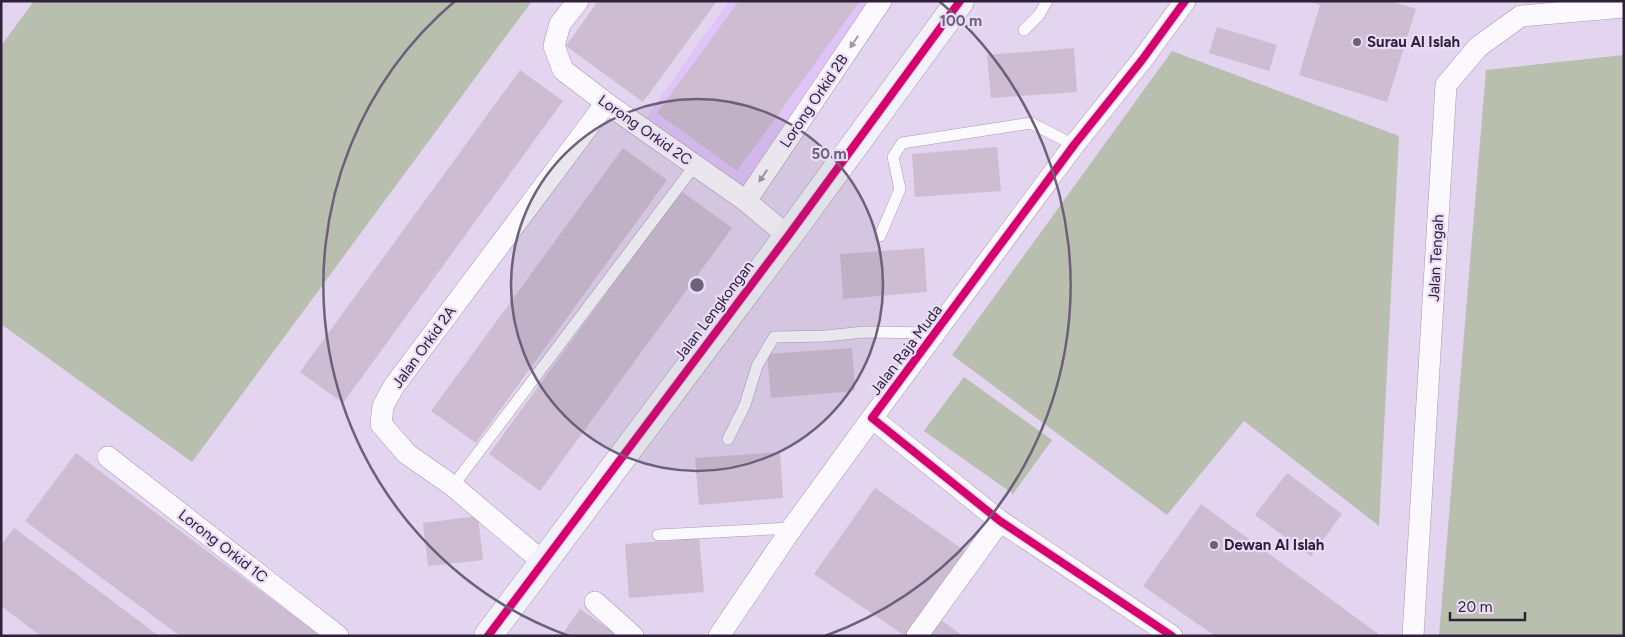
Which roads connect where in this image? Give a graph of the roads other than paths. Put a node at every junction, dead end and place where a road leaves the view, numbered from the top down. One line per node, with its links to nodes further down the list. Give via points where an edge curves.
1 (578, 1): 8 (street, Lorong Orkid 2C, via 560,24 554,46 563,70)
2 (881, 1): 11 (street, Lorong Orkid 2B, one-way to 11)
3 (960, 1): 12 (street, Jalan Lengkongan)
4 (1047, 1): 7 (lane)
5 (1185, 1): 9 (street, Jalan Raja Muda)
6 (1624, 7): 31 (street, Jalan Tengah, via 1521,16 1478,47 1446,85)
7 (1024, 30)
8 (606, 103): 10 (street, Lorong Orkid 2C); 18 (street, Jalan Orkid 2A, via 382,406 381,424 407,454)
9 (1074, 145): 13 (lane, via 1031,123 902,143 892,158 900,189); 14 (street, Jalan Raja Muda)
10 (695, 165): 11 (street, Lorong Orkid 2C); 18 (lane)
11 (746, 201): 12 (street, Lorong Orkid 2C)
12 (788, 236): 22 (street, Jalan Lengkongan)
13 (880, 236)
14 (936, 333): 15 (street, Jalan Raja Muda); 16 (lane, via 864,332 774,337 757,366)
15 (872, 418): 19 (street, Jalan Raja Muda); 20 (street)
16 (728, 439)
17 (108, 456): 25 (street, Lorong Orkid 1C)
18 (453, 486): 22 (street, Jalan Orkid 2A)
19 (1000, 521): 24 (street, Jalan Raja Muda); 29 (street)
20 (792, 528): 21 (lane); 28 (street)
21 (658, 535)
22 (543, 562): 26 (street, Jalan Lengkongan)
23 (594, 602): 27 (street)
24 (1149, 630): 30 (street, Jalan Raja Muda)
25 (338, 636)
26 (488, 636)
27 (633, 636)
28 (719, 636)
29 (917, 636)
30 (1172, 636)
31 (1413, 636)

